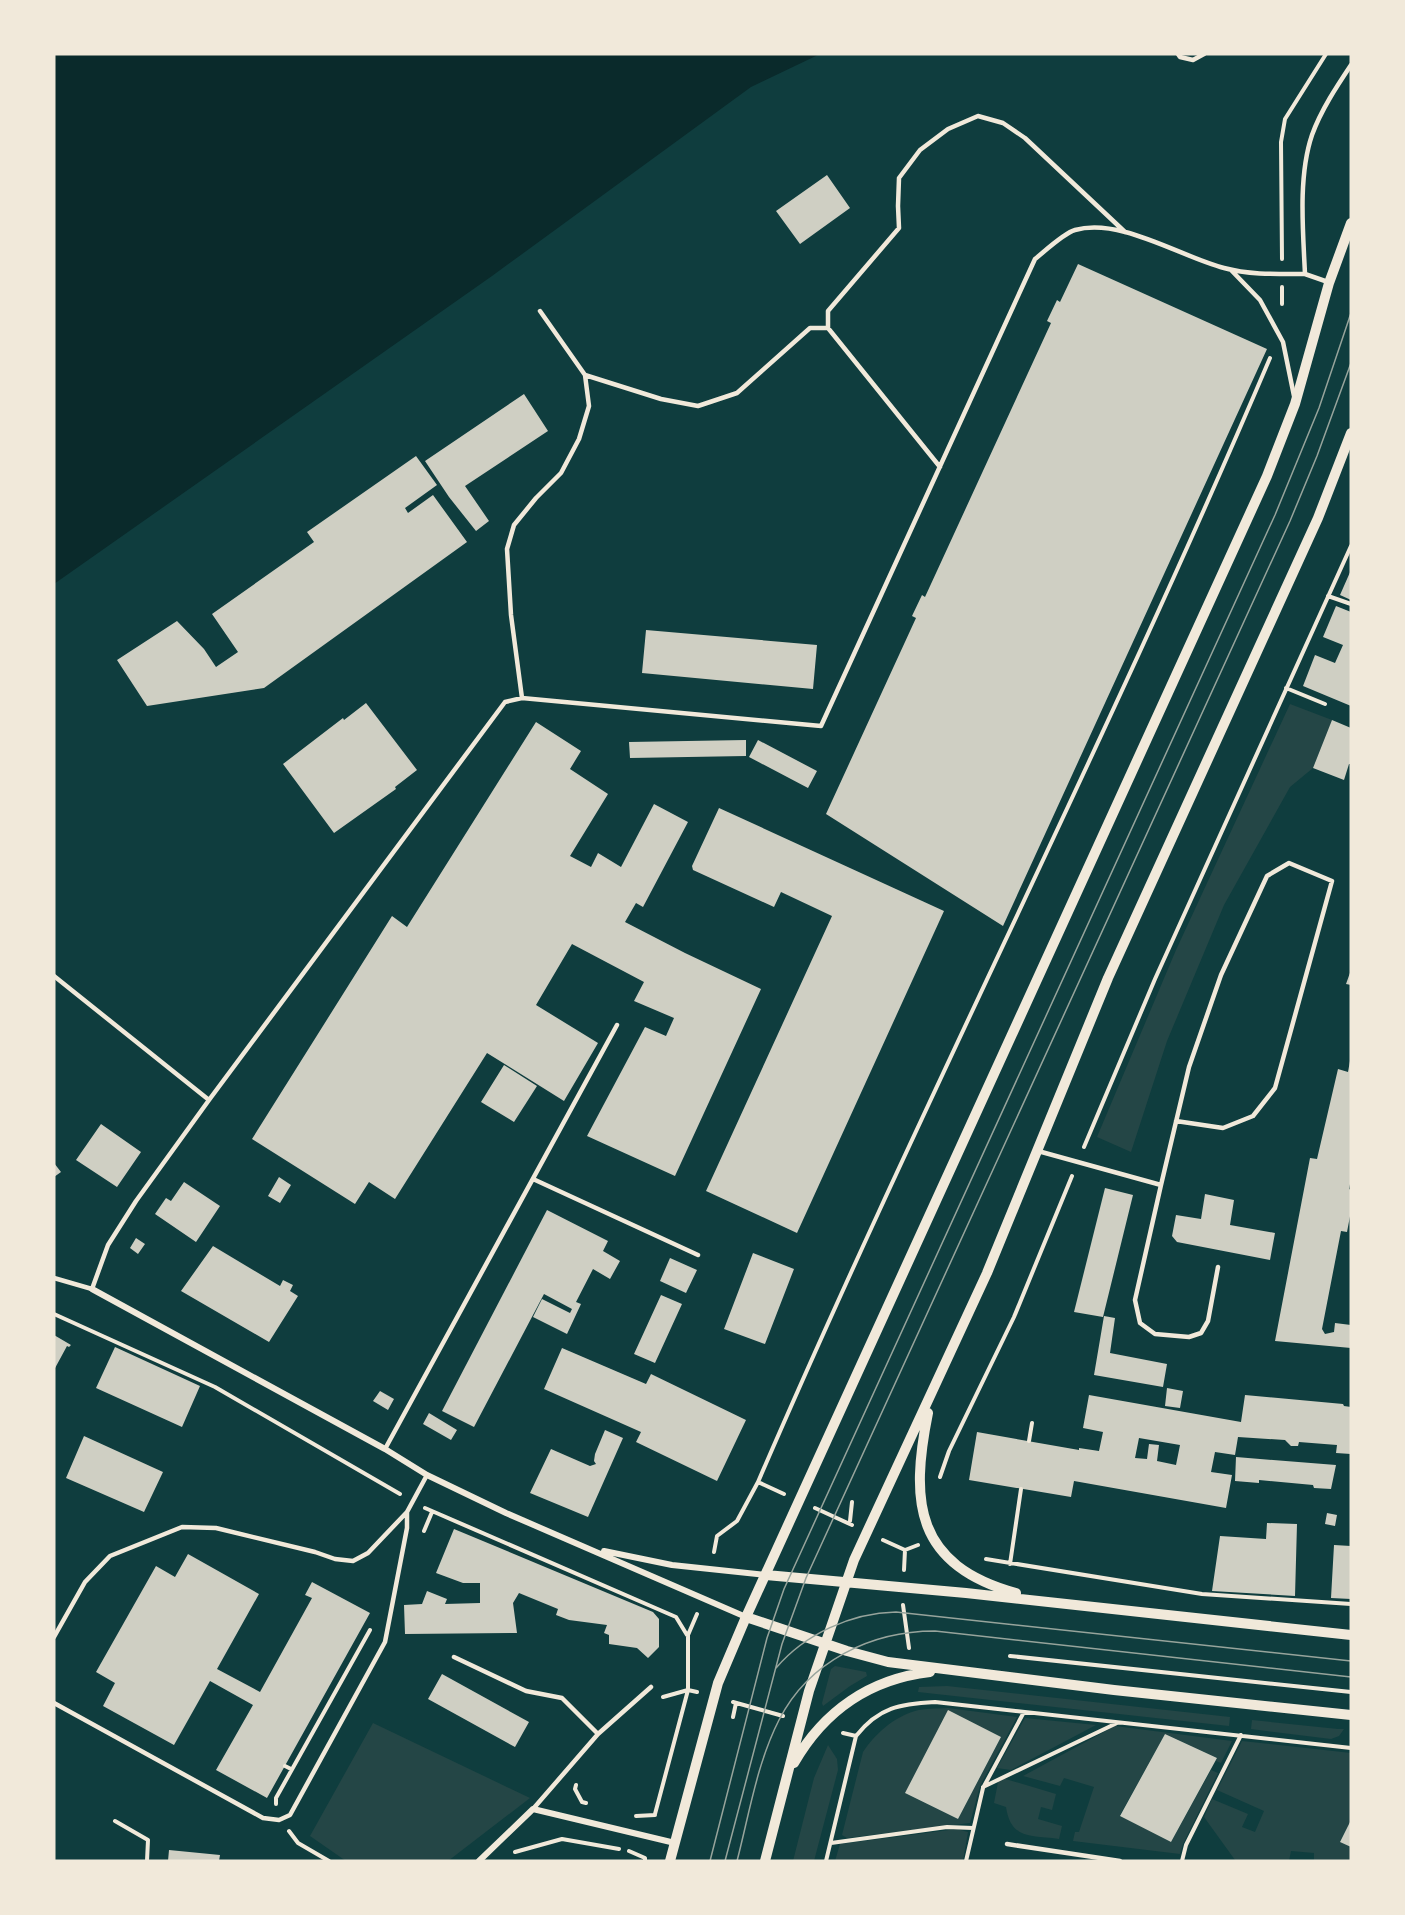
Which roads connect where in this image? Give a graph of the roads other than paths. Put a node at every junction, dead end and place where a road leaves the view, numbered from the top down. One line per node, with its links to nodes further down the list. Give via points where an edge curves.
1 (1178, 54): 2 (lane, via 1193,60)
2 (1204, 54)
3 (1351, 65): 7 (lane, via 1330,98 1308,153 1303,203)
4 (1351, 223): 8 (street)
5 (1125, 232): 6 (lane); 10 (lane, via 1025,138 1003,123 978,116 948,129 920,150 899,178 899,228 828,311); 14 (lane, via 1100,227 1074,230 1035,259)
6 (1231, 270): 7 (lane); 12 (lane, via 1260,300 1283,342)
7 (1305, 274): 8 (lane)
8 (1329, 283): 12 (street)
9 (540, 311): 11 (lane)
10 (828, 328): 11 (lane, via 810,328 737,393 698,406 661,399); 14 (lane)
11 (585, 375): 15 (lane, via 589,406 579,439 561,473 514,525 507,549)
12 (1295, 404): 32 (street, via 1257,497)
13 (1351, 433): 20 (street, via 1318,518 1108,978)
14 (940, 467): 15 (lane, via 821,726)
15 (522, 698): 18 (lane, via 505,702)
16 (54, 976): 18 (lane)
17 (617, 1025): 21 (lane)
18 (209, 1100): 26 (lane, via 108,1245)
19 (1176, 1121): 19 (lane, via 1189,1067 1221,975 1267,876 1289,863 1332,881 1275,1088 1253,1116 1224,1128); 22 (lane)
20 (1038, 1151): 22 (lane); 27 (street)
21 (533, 1179): 23 (lane); 28 (lane)
22 (1161, 1185): 24 (lane, via 1135,1300 1140,1323 1155,1334 1189,1337 1201,1333 1208,1321)
23 (698, 1255)
24 (1218, 1267)
25 (54, 1278): 26 (lane)
26 (92, 1289): 28 (street)
27 (934, 1391): 33 (street); 34 (street, via 923,1439 919,1490 923,1517 933,1539 948,1557 975,1577)
28 (385, 1449): 29 (street)
29 (428, 1475): 30 (lane); 31 (street)
30 (407, 1512): 37 (lane, via 368,1552 353,1561 216,1527 182,1527 110,1556 85,1582); 42 (lane, via 385,1642 290,1815 279,1820 263,1818)
31 (583, 1545): 32 (street, via 625,1557); 35 (street)
32 (766, 1575): 33 (street); 35 (street)
33 (846, 1582): 34 (street); 38 (street)
34 (1051, 1602): 36 (street)
35 (746, 1617): 38 (street); 47 (street, via 714,1697)
36 (1351, 1635)
37 (54, 1637)
38 (824, 1644): 40 (street, via 888,1662); 45 (street)
39 (454, 1657): 44 (lane, via 526,1691 562,1698)
40 (955, 1671): 43 (street); 45 (street, via 916,1674 885,1682 857,1696 820,1726)
41 (651, 1687): 44 (lane)
42 (54, 1703)
43 (1351, 1715)
44 (598, 1734): 46 (lane)
45 (786, 1779): 51 (street)
46 (533, 1809): 47 (street); 49 (street)
47 (675, 1843): 50 (street)
48 (1006, 1844): 52 (lane)
49 (479, 1861)
50 (670, 1861)
51 (765, 1861)
52 (1120, 1861)

